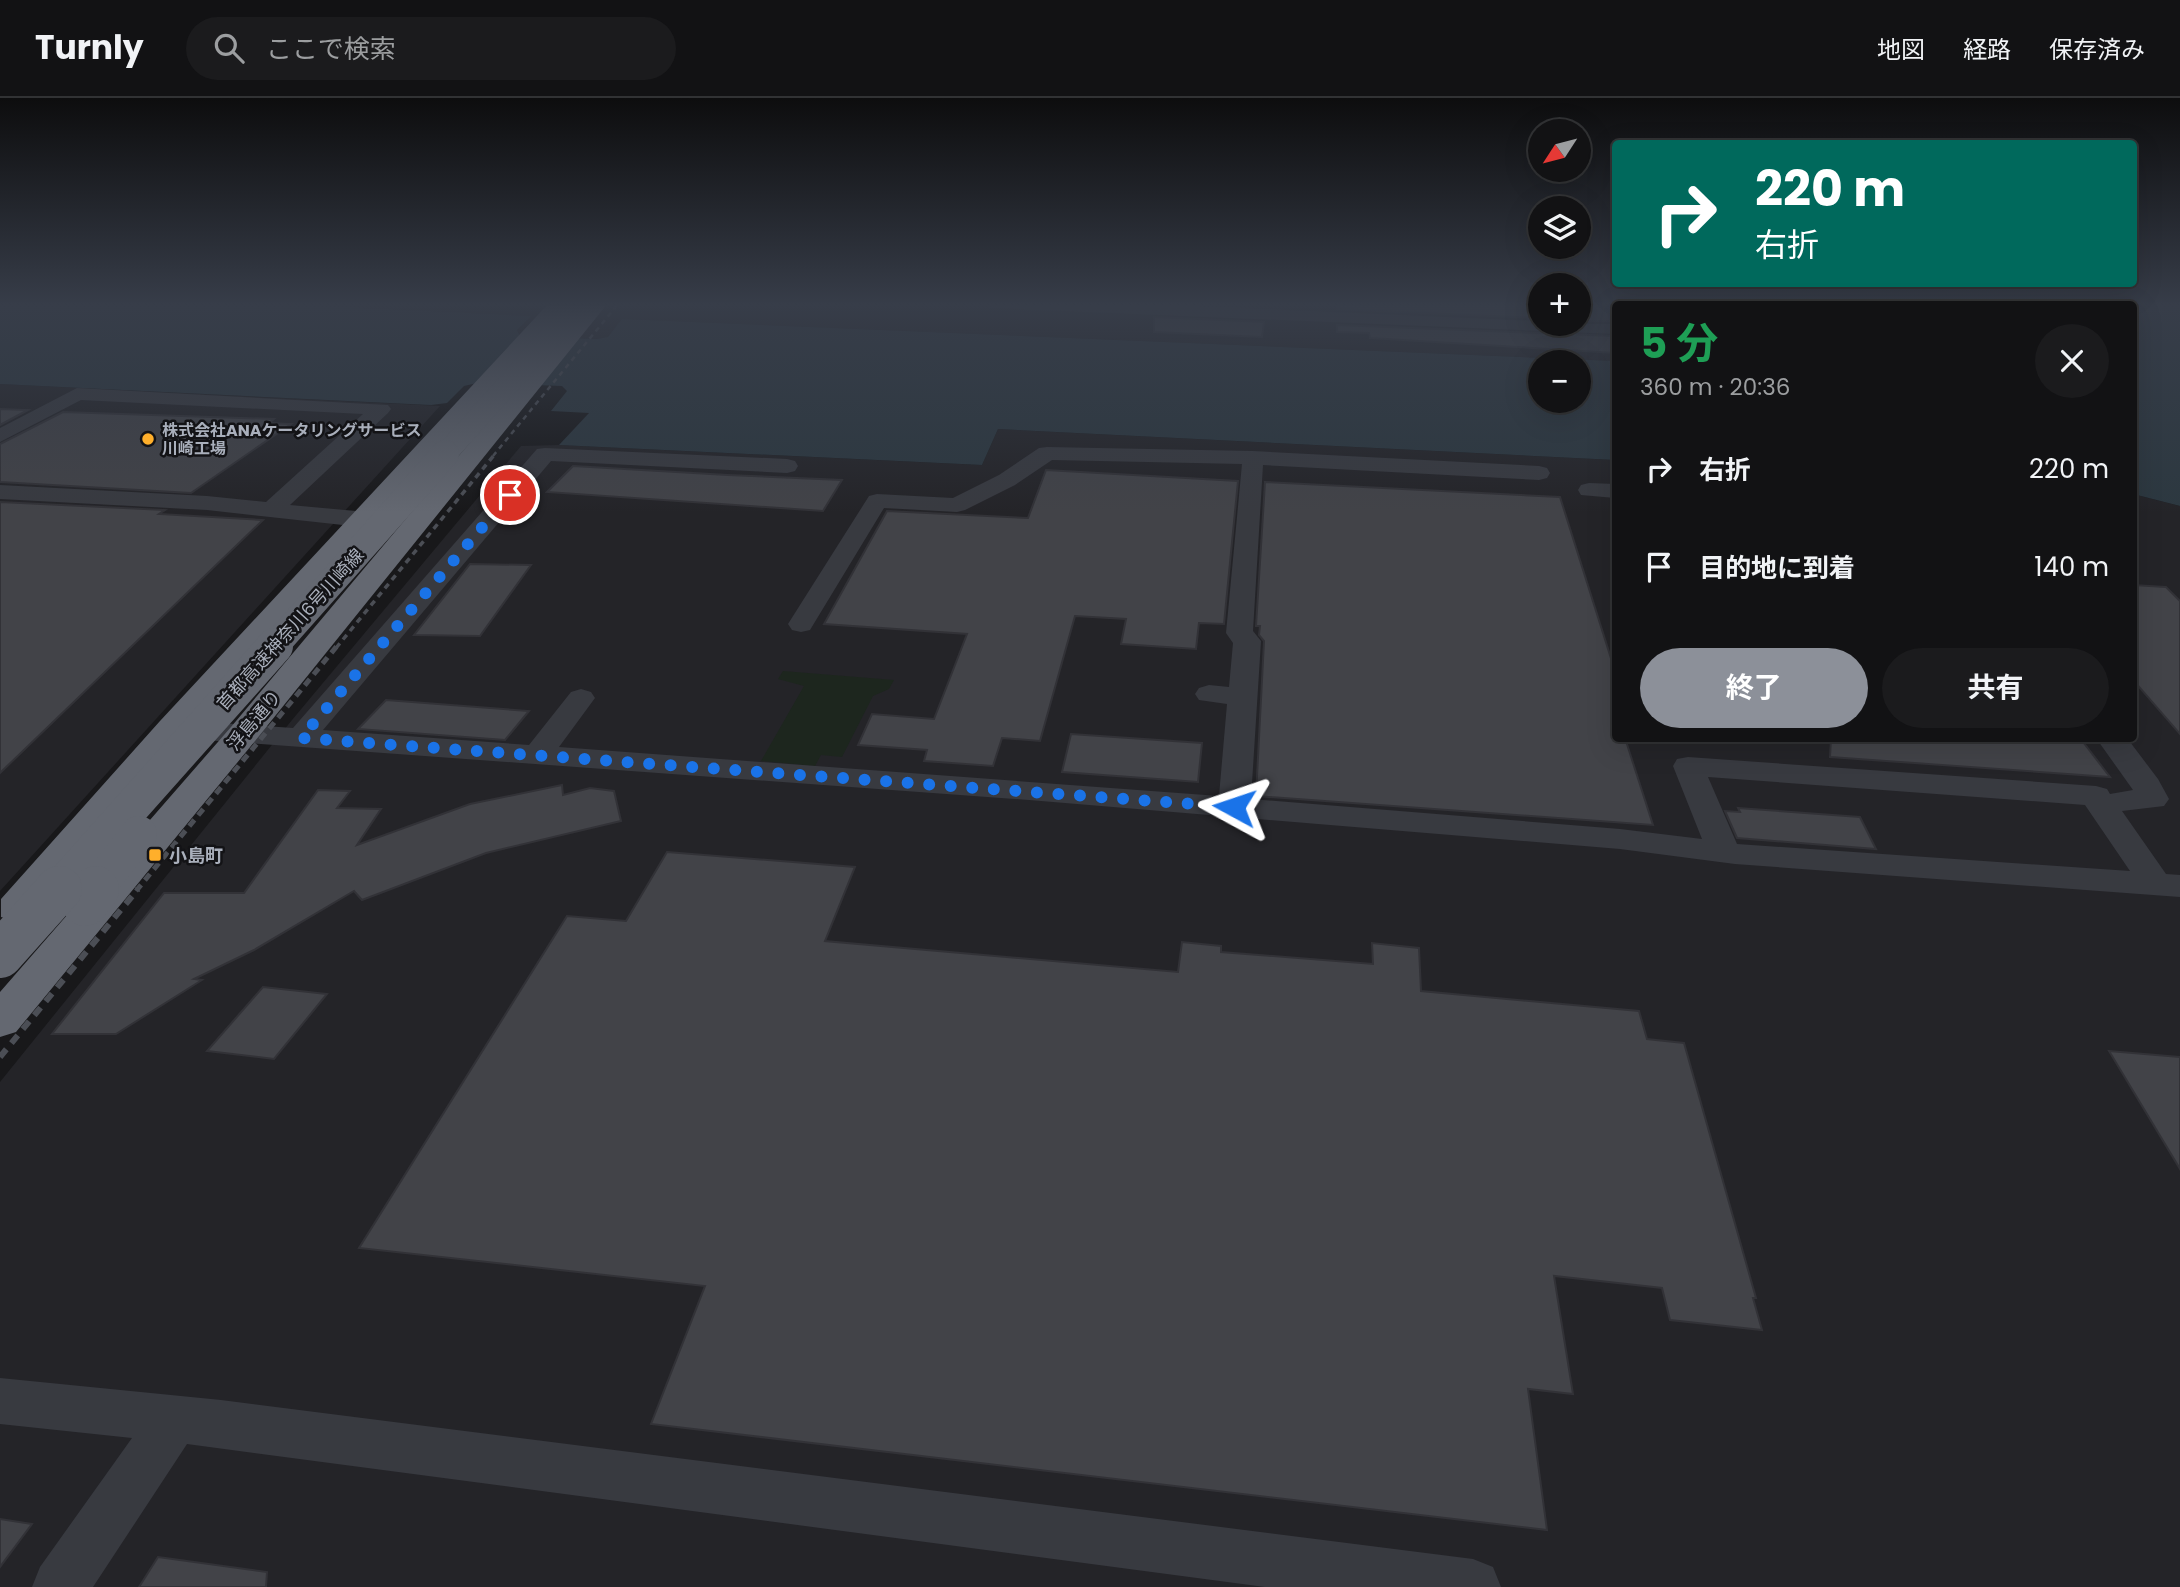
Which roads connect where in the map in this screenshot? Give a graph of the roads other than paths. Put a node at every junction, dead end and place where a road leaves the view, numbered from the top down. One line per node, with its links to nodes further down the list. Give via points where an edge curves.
1 (502, 372): 16 (highway, via 458,413)
2 (513, 372): 16 (highway, 首都高速神奈川6号川崎線, bridge)
3 (513, 372): 30 (highway, 首都高速神奈川6号川崎線)
4 (532, 372): 15 (highway, 浮島通り, via 504,416)
5 (0, 436): 14 (lane, via 77,394 382,409)
6 (1253, 458): 8 (lane); 17 (lane, via 1047,453 957,505 877,501); 19 (lane, via 1239,633 1247,641)
7 (787, 466): 23 (lane, via 545,454)
8 (1539, 473)
9 (225, 489): 13 (lane)
10 (1589, 490): 11 (lane)
11 (1612, 491)
12 (0, 492): 13 (lane)
13 (207, 503): 14 (lane)
14 (271, 510): 16 (lane)
15 (419, 519): 16 (lane); 22 (highway, 浮島通り)
16 (359, 537): 21 (highway); 31 (highway, 首都高速神奈川6号川崎線, bridge); 32 (highway, bridge, via 85,903)
17 (802, 624)
18 (1209, 694): 19 (lane)
19 (1242, 697): 27 (lane)
20 (581, 698): 25 (lane)
21 (172, 728): 22 (lane); 30 (highway)
22 (243, 734): 23 (lane); 33 (highway, 浮島通り)
23 (301, 738): 25 (lane)
24 (2114, 742): 26 (lane, via 2153,799)
25 (537, 755): 27 (lane)
26 (2102, 805): 28 (lane, via 2096,796 1688,766); 29 (lane)
27 (1234, 807): 28 (lane)
28 (1724, 852): 29 (lane)
29 (2168, 886)
30 (0, 924)
31 (0, 955)
32 (0, 1004)
33 (0, 1021)
34 (0, 1401): 35 (lane)
35 (175, 1419): 36 (lane); 37 (lane)
36 (60, 1587)
37 (1473, 1587)

